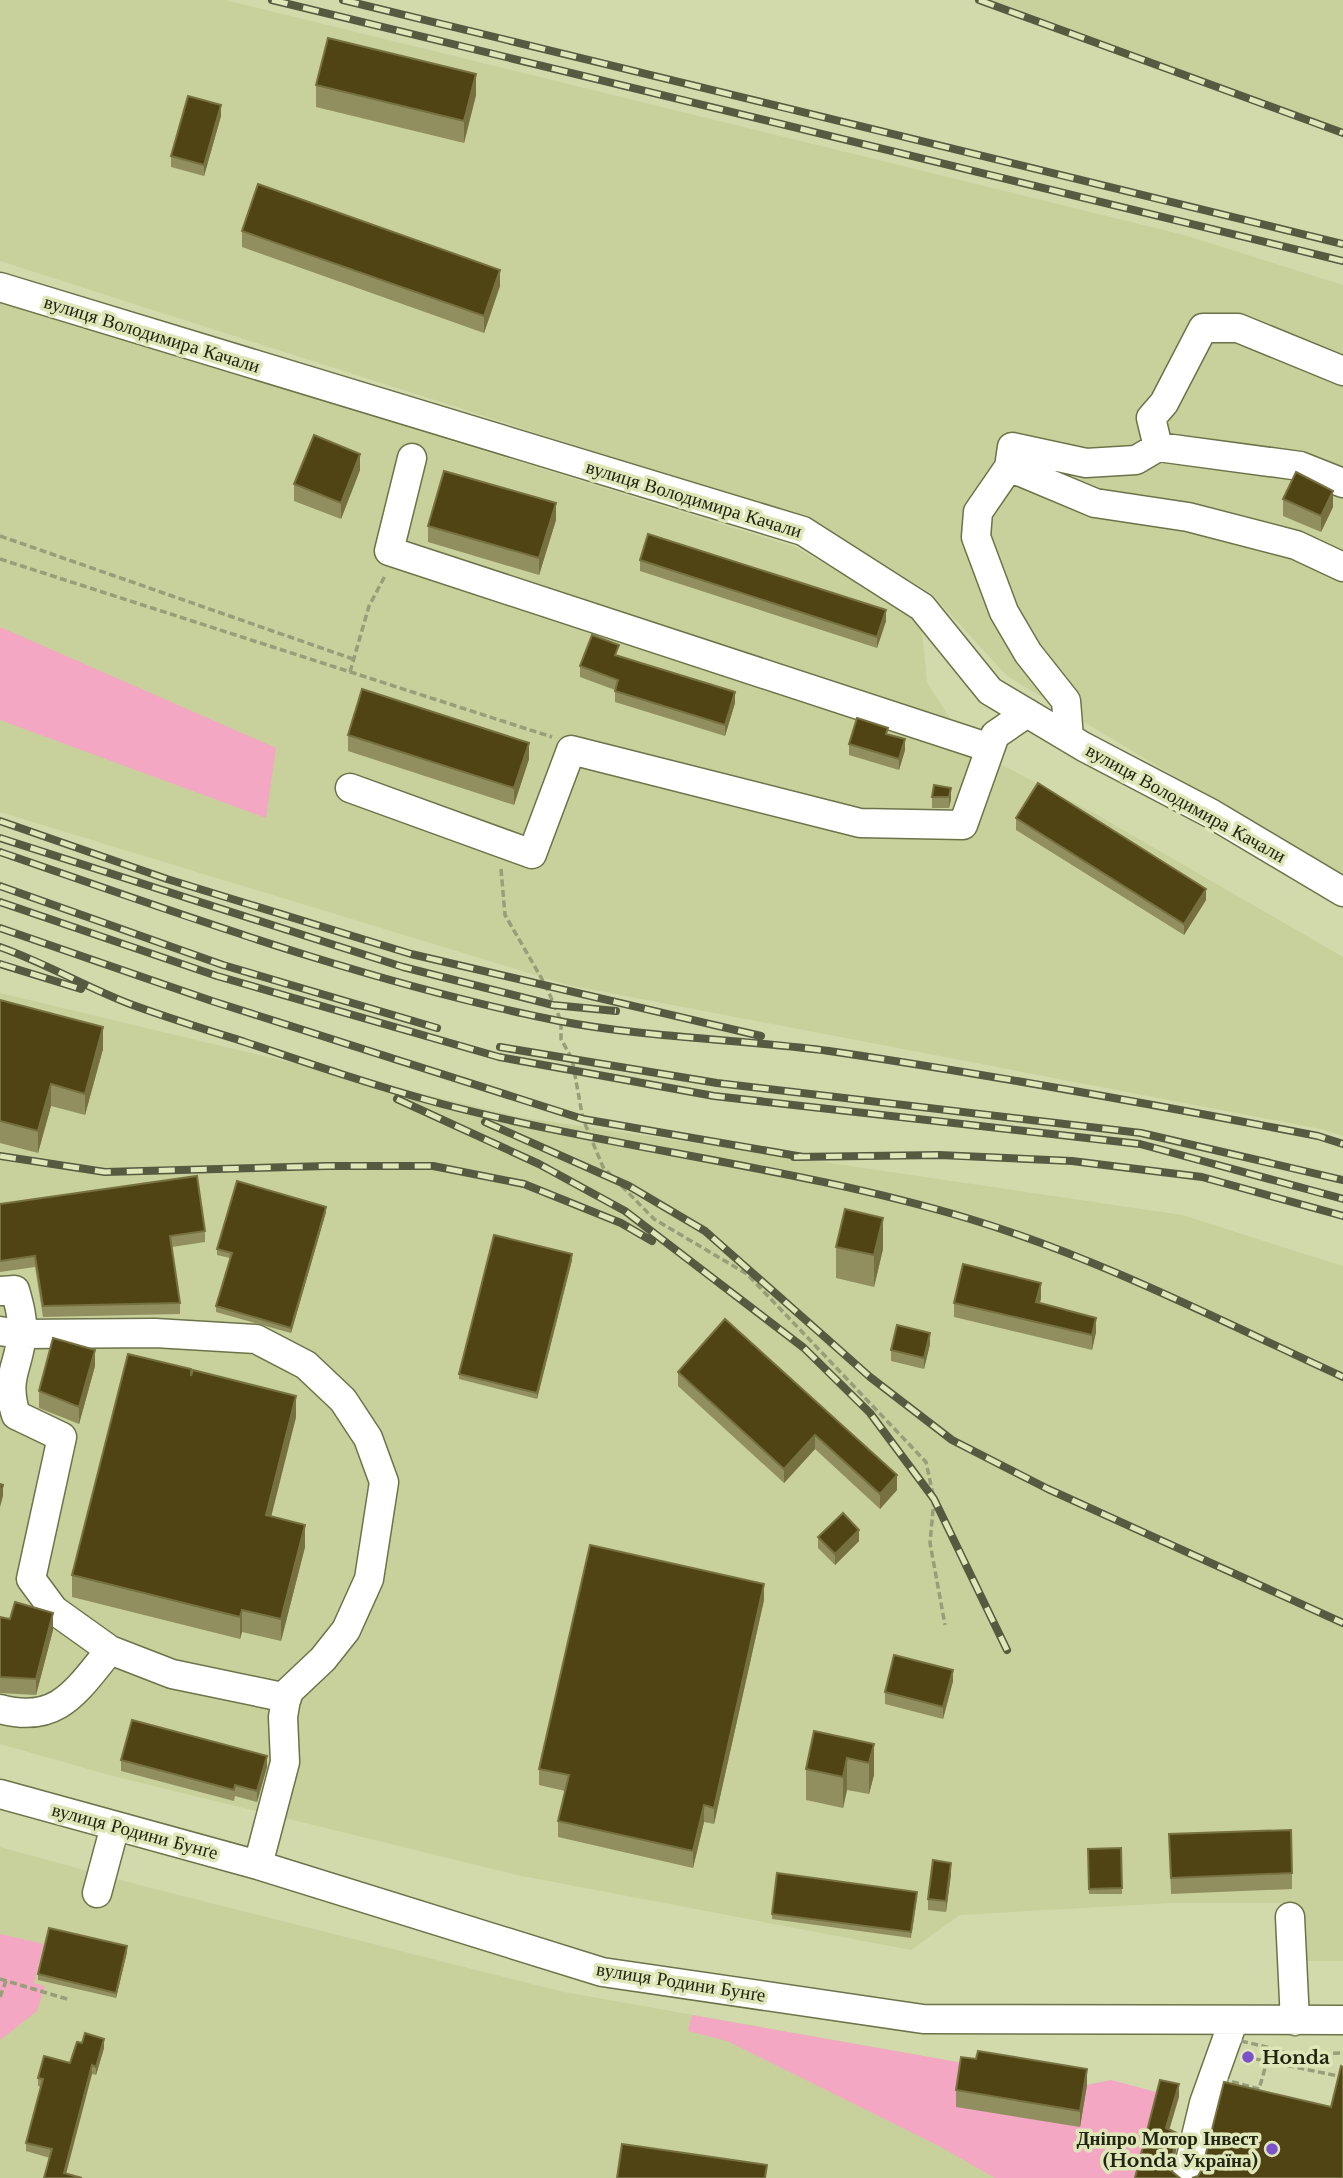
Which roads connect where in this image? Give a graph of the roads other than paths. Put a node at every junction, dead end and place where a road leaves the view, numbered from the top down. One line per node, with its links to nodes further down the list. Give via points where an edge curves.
1 (0, 288): 8 (street, вулиця Володимира Качали, via 803,531 922,607 990,691)
2 (1343, 371): 3 (street, via 1238,328 1203,328 1164,403 1151,418)
3 (1158, 447): 5 (street, via 1136,460 1086,463 1012,447); 6 (street, via 1300,466)
4 (412, 458): 10 (street, via 389,551)
5 (1009, 467): 7 (street, via 1095,503 1188,517 1296,545); 9 (street, via 978,512 976,537 1004,612 1028,653 1066,701)
6 (1343, 483)
7 (1343, 567)
8 (1027, 713): 9 (street, вулиця Володимира Качали); 10 (street, via 995,735)
9 (1069, 738): 12 (street, вулиця Володимира Качали)
10 (990, 748): 11 (street, via 963,825 860,823 571,750 532,854)
11 (350, 789)
12 (1343, 891)
13 (0, 1292): 14 (street, via 15,1290 21,1312)
14 (11, 1332): 15 (street, via 9,1392 16,1415 62,1437 31,1579 54,1610); 16 (street, via 256,1339 306,1365 343,1400 368,1438 384,1482 369,1579 346,1630)
15 (110, 1650): 16 (street, via 172,1674); 17 (street, via 72,1696 42,1713 24,1716)
16 (287, 1698): 20 (street, via 285,1762)
17 (0, 1709)
18 (0, 1794): 19 (street, вулиця Родини Бунґе)
19 (116, 1826): 20 (street, вулиця Родини Бунґе); 21 (street)
20 (258, 1865): 25 (street, вулиця Родини Бунґе, via 602,1972 923,2019)
21 (97, 1893)
22 (1290, 1917): 24 (street)
23 (1343, 2020): 24 (street, вулиця Родини Бунґе)
24 (1295, 2021): 25 (street, вулиця Родини Бунґе)
25 (1233, 2022): 26 (street, via 1204,2103)
26 (1186, 2178)

